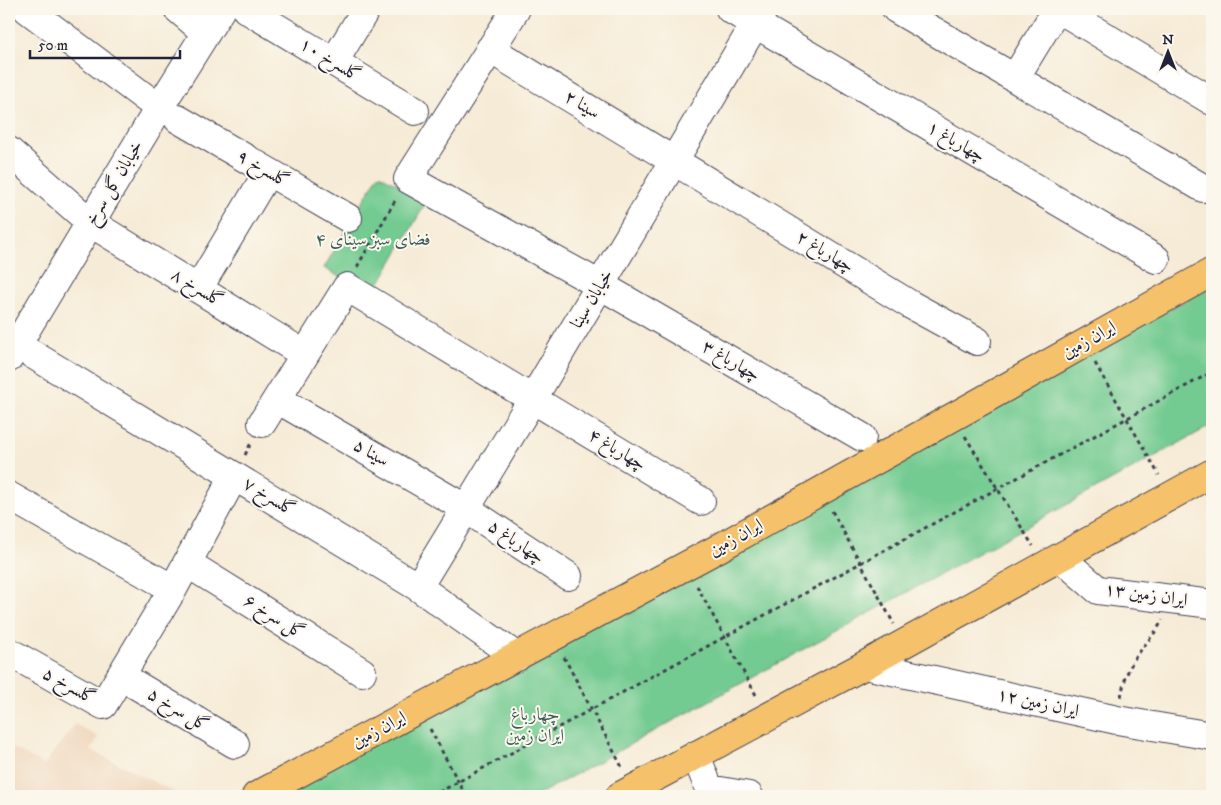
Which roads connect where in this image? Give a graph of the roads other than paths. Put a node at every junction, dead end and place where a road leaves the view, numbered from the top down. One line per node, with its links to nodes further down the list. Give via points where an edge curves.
1 (27, 9): 17 (street, گلسرخ ۹)
2 (178, 9): 11 (street)
3 (221, 9): 11 (street, خیابان گل سرخ)
4 (246, 9): 13 (street, گلسرخ ۱۰)
5 (366, 9): 13 (street)
6 (516, 9): 12 (street)
7 (730, 9): 10 (street, چهارباغ ۱)
8 (896, 9): 14 (street)
9 (1058, 9): 14 (street); 15 (street)
10 (760, 16): 19 (street, خیابان سینا); 24 (street, چهارباغ ۱)
11 (206, 33): 17 (street, خیابان گل سرخ)
12 (490, 49): 19 (street, سینا ۲); 26 (street, via 408,179)
13 (334, 62): 16 (street, گلسرخ ۱۰)
14 (1015, 78): 21 (street)
15 (1212, 101)
16 (414, 111)
17 (168, 114): 20 (street, گلسرخ ۹); 23 (street, خیابان گل سرخ)
18 (9, 151): 23 (street, گلسرخ ۸)
19 (674, 161): 26 (street, خیابان سینا); 28 (street, چهارباغ ۲)
20 (268, 172): 22 (street, گلسرخ ۹); 27 (street)
21 (1203, 188)
22 (348, 218)
23 (91, 223): 27 (street, گلسرخ ۸); 29 (street, خیابان گل سرخ)
24 (1156, 259)
25 (1212, 272): 47 (main road, ایران زمین, via 686,566)
26 (600, 285): 32 (street, خیابان سینا); 34 (street, چهارباغ ۳)
27 (198, 289): 30 (street, گلسرخ ۸)
28 (977, 342)
29 (11, 349): 35 (street, گلسرخ ۷)
30 (304, 354): 31 (street); 32 (street, چهارباغ ۴, via 346,287)
31 (277, 399): 33 (street); 39 (street, سینا ۵)
32 (532, 400): 38 (street, چهارباغ ۴); 39 (street, خیابان سینا)
33 (262, 423)
34 (862, 437)
35 (234, 476): 40 (street); 43 (street, گلسرخ ۷)
36 (1207, 479): 41 (main road)
37 (9, 496): 44 (street)
38 (701, 501)
39 (465, 508): 42 (street, چهارباغ ۵); 43 (street, خیابان سینا)
40 (187, 562): 44 (street); 49 (street, گل سرخ ۶)
41 (1053, 562): 45 (street, ایران زمین ۱۳, via 1098,590); 48 (main road)
42 (568, 576)
43 (418, 587): 47 (street, گلسرخ ۷)
44 (173, 589): 50 (street)
45 (1212, 604)
46 (9, 652): 50 (street, گلسرخ ۵, via 103,705)
47 (516, 657): 56 (main road, ایران زمین)
48 (865, 665): 51 (street, ایران زمین ۱۲, via 1117,720); 53 (main road)
49 (362, 672)
50 (121, 676): 52 (street, گل سرخ ۵)
51 (1212, 736)
52 (235, 744)
53 (696, 755): 54 (street); 55 (main road)
54 (708, 792): 57 (street)
55 (627, 793)
56 (256, 796)
57 (749, 796)

